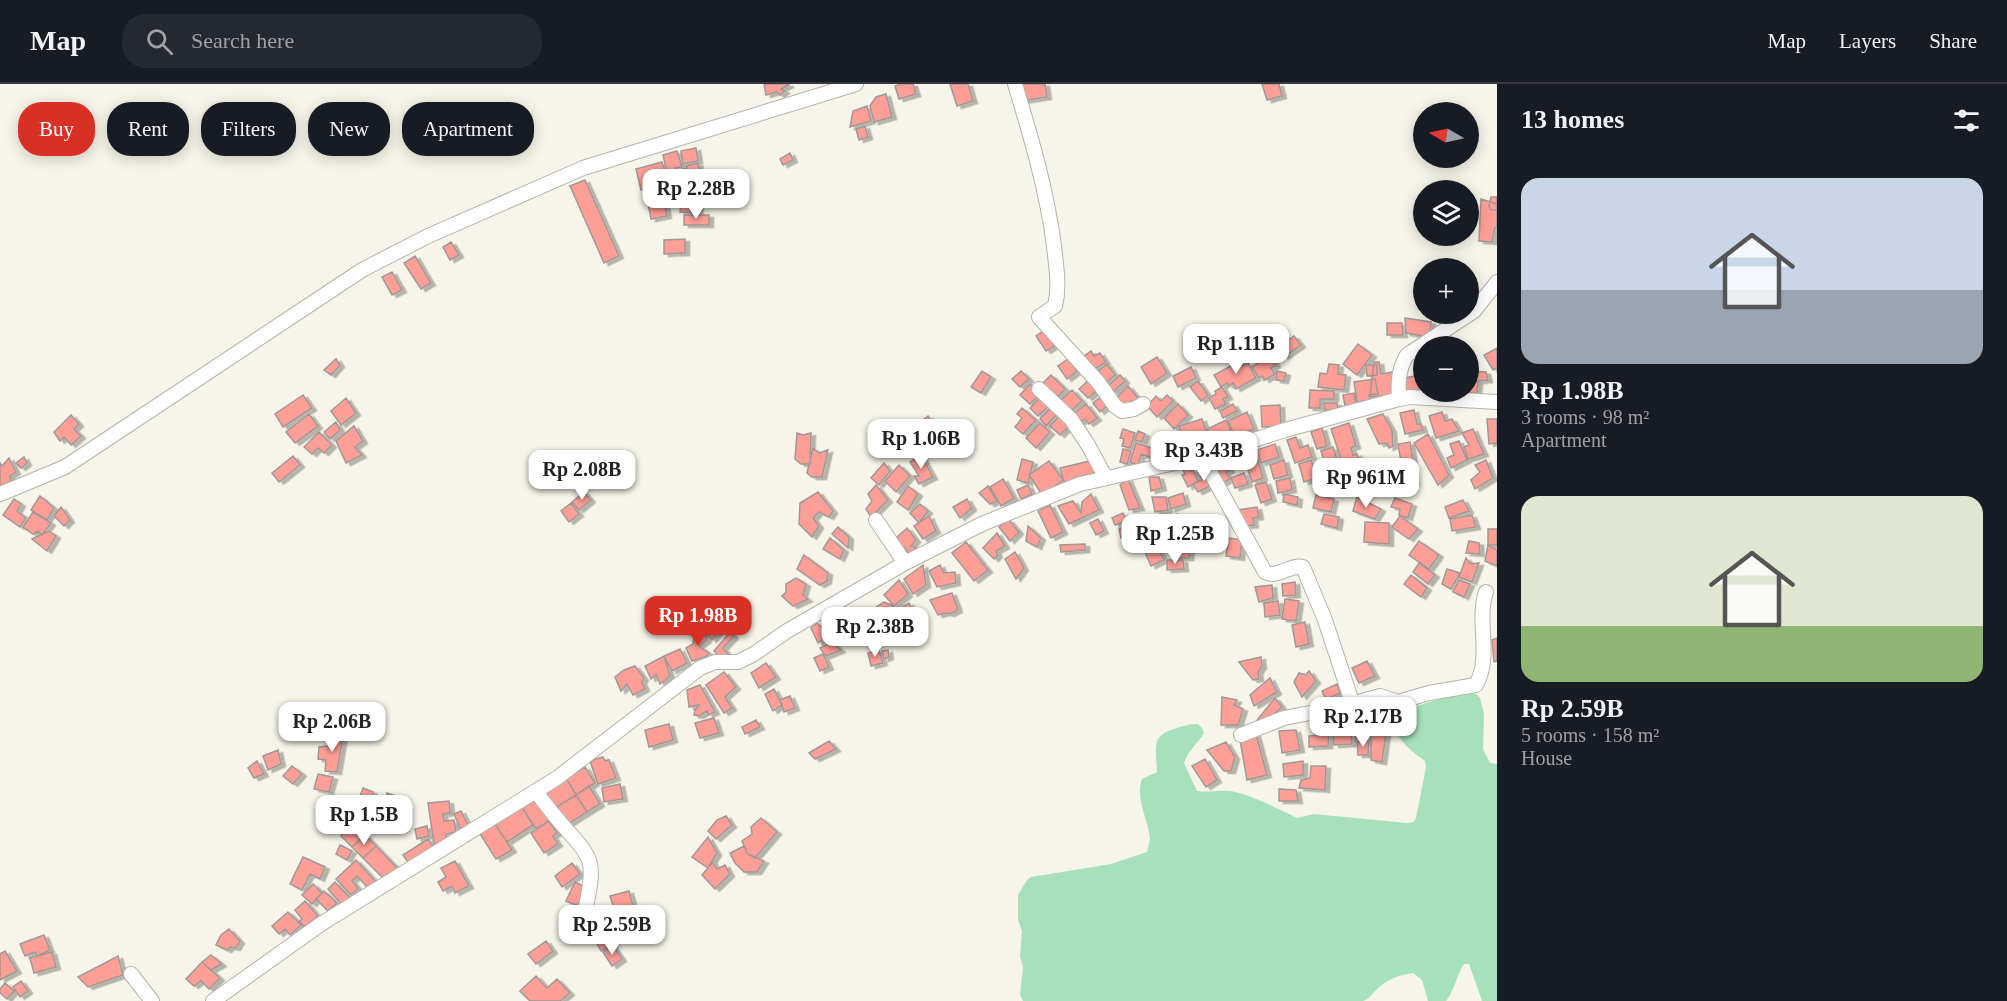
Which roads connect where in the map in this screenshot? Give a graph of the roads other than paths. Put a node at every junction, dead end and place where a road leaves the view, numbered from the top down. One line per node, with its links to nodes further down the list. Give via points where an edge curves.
1 (856, 84): 10 (street, via 583,168 428,236 362,270 65,467)
2 (1015, 84): 7 (street, via 1042,178 1057,268 1055,306 1039,317 1115,406 1122,411)
3 (1497, 282): 5 (street, via 1474,311 1407,355 1398,376)
4 (1040, 389): 9 (street, via 1071,419)
5 (1399, 399): 6 (street); 8 (street)
6 (1497, 402)
7 (1143, 404)
8 (1202, 457): 9 (street); 14 (street, via 1265,572 1273,574 1303,567 1325,620)
9 (1106, 478): 12 (street, via 1080,484 982,524)
10 (0, 494)
11 (876, 520): 12 (street)
12 (905, 563): 16 (street, via 754,654 738,662 715,662 700,668)
13 (1486, 592): 14 (street, via 1482,604 1481,673 1476,685 1398,702 1380,696)
14 (1351, 704): 15 (street, via 1284,718)
15 (1241, 735)
16 (536, 792): 17 (street, via 586,852 591,866); 20 (street, via 321,924)
17 (586, 906)
18 (131, 974): 19 (street)
19 (152, 1001)
20 (213, 1001)

